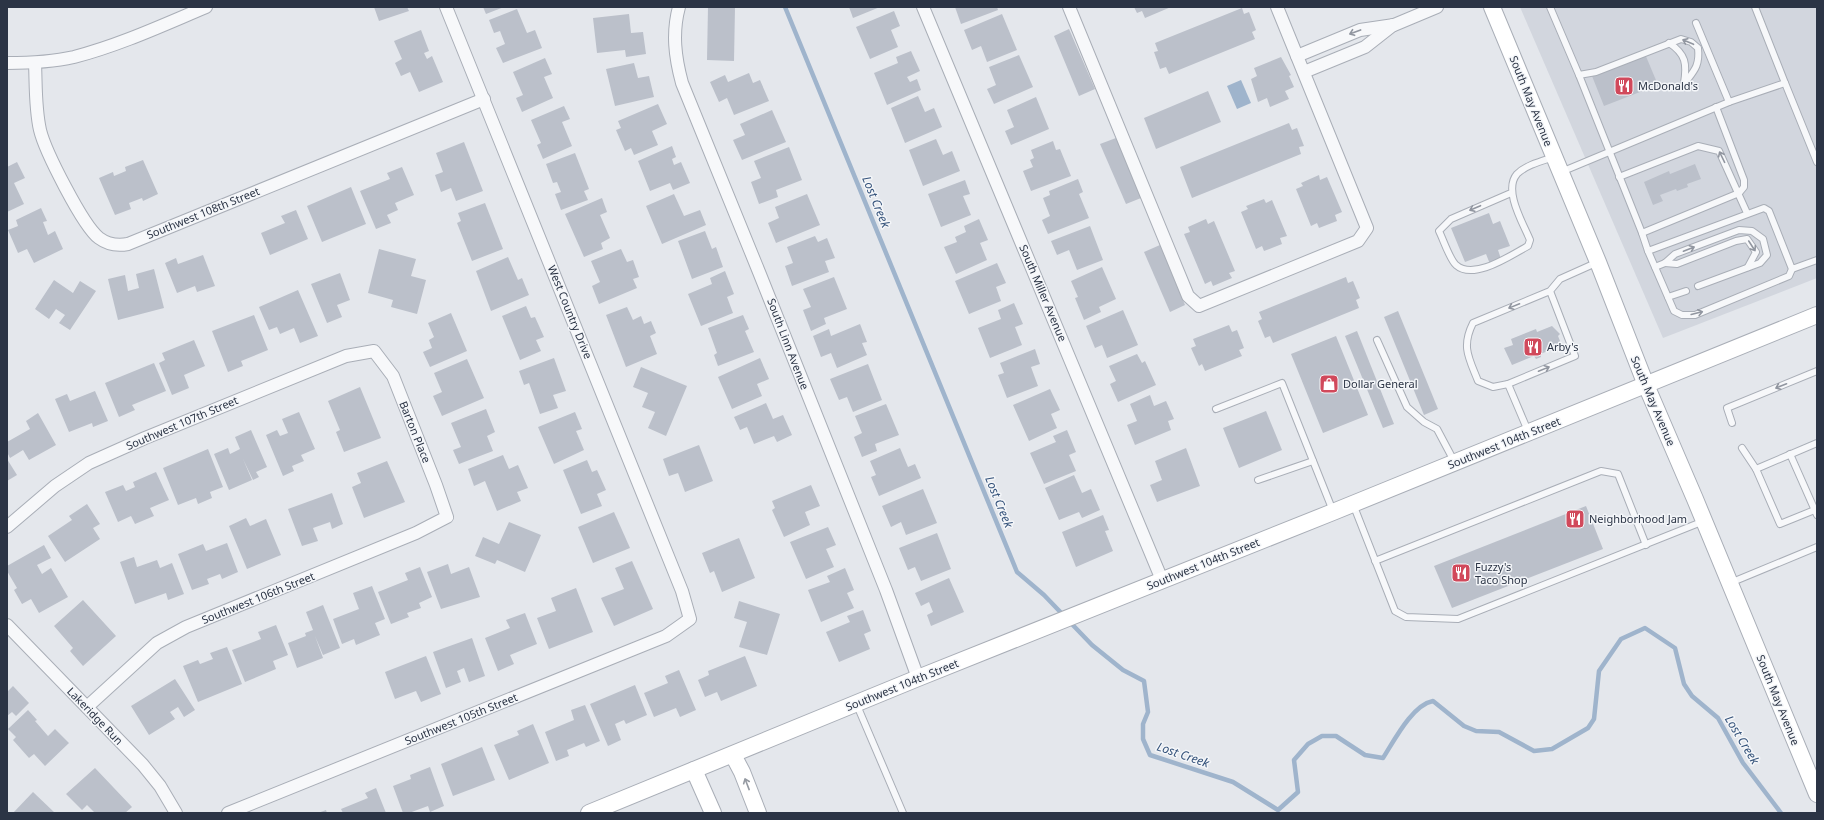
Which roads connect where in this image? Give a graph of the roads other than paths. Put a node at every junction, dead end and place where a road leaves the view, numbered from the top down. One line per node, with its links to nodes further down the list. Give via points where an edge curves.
1 (206, 7): 15 (street, via 109,46 74,57)
2 (446, 7): 20 (street, West Country Drive)
3 (679, 7): 72 (street, South Linn Avenue, via 675,23 675,51 682,83 886,590)
4 (923, 7): 68 (street, South Miller Avenue)
5 (1069, 7): 17 (street, via 1188,296 1199,306 1358,241 1367,228)
6 (1277, 7): 14 (street)
7 (1492, 7): 24 (main road, South May Avenue)
8 (1550, 7): 18 (lane)
9 (1755, 7): 19 (lane)
10 (1432, 8): 12 (street)
11 (1696, 23): 21 (lane)
12 (1394, 25): 14 (street, one-way to 14, via 1360,30); 17 (street, via 1365,47)
13 (1669, 44): 13 (lane, one-way to 13, via 1677,48 1684,58 1687,68 1684,84 1697,66 1698,48 1691,42 1681,39); 18 (lane, via 1596,72)
14 (1297, 56): 17 (street)
15 (35, 63): 16 (street); 20 (street, Southwest 108th Street, via 39,124 45,146 84,220 104,242 120,245 128,244)
16 (7, 64)
17 (1304, 72)
18 (1581, 74): 23 (lane)
19 (1785, 83): 21 (lane); 25 (lane)
20 (484, 99): 70 (street, West Country Drive, via 682,591)
21 (1728, 102): 22 (lane)
22 (1716, 107): 23 (lane); 29 (lane, via 1744,180 1744,188)
23 (1610, 151): 26 (lane); 27 (lane)
24 (1554, 157): 26 (main road, South May Avenue); 28 (lane, via 1518,174 1512,182)
25 (1817, 162)
26 (1560, 172): 34 (main road, South May Avenue)
27 (1619, 177): 29 (lane, one-way to 27, via 1720,151 1698,146); 31 (lane)
28 (1511, 193): 28 (lane, one-way to 28, via 1451,219 1439,231 1455,265 1465,270 1491,266 1528,246 1530,240)
29 (1739, 193): 30 (lane); 31 (lane)
30 (1747, 213): 32 (lane); 38 (lane, via 1764,208 1769,211)
31 (1642, 233): 32 (lane)
32 (1648, 251): 36 (lane)
33 (1817, 260): 38 (lane)
34 (1598, 262): 41 (lane, via 1560,278); 48 (main road, South May Avenue)
35 (1665, 263): 36 (lane); 37 (lane, one-way to 37, via 1677,264 1747,239 1756,252); 37 (lane, one-way to 37, via 1675,254 1739,230 1752,231 1763,240 1767,255 1760,263)
36 (1655, 267): 42 (lane)
37 (1748, 267): 39 (lane)
38 (1792, 269): 42 (lane, one-way to 38, via 1674,311 1695,315 1789,276)
39 (1698, 286)
40 (1686, 290): 42 (lane)
41 (1550, 291): 47 (lane, one-way to 41, via 1575,356); 47 (lane, one-way to 47, via 1473,323 1469,331 1466,347 1478,381 1493,387)
42 (1668, 297)
43 (1817, 315): 48 (main road, Southwest 104th Street)
44 (1377, 340): 56 (lane, via 1407,407 1424,422 1437,429)
45 (374, 351): 62 (street, Barton Place, via 393,376); 64 (street, Southwest 107th Street, via 346,356 89,463 55,486)
46 (1817, 371): 50 (lane, one-way to 50, via 1728,408)
47 (1508, 384): 51 (lane)
48 (1646, 385): 51 (main road, Southwest 104th Street); 63 (main road, South May Avenue)
49 (1216, 409): 55 (lane, via 1282,383)
50 (1732, 423)
51 (1528, 433): 56 (main road, Southwest 104th Street)
52 (1817, 443): 54 (lane)
53 (1742, 448): 57 (lane)
54 (1790, 454): 57 (lane); 60 (lane)
55 (1313, 461): 58 (lane); 61 (lane)
56 (1455, 463): 59 (main road, Southwest 104th Street)
57 (1756, 469): 60 (lane, via 1780,524)
58 (1258, 480)
59 (1353, 504): 61 (main road, Southwest 104th Street); 67 (lane)
60 (1816, 511)
61 (1334, 512): 68 (main road, Southwest 104th Street)
62 (447, 517): 74 (street, Southwest 106th Street, via 416,533 170,635 157,643)
63 (1704, 521): 65 (lane); 69 (main road, South May Avenue)
64 (7, 527)
65 (1646, 544): 67 (lane, via 1458,619 1406,617 1394,611); 67 (lane, via 1618,474 1601,471)
66 (1817, 547): 69 (lane)
67 (1375, 561)
68 (1162, 580): 72 (main road, Southwest 104th Street)
69 (1730, 583): 77 (main road, South May Avenue)
70 (690, 619): 79 (street, Southwest 105th Street, via 666,636)
71 (7, 625): 74 (street, Lakeridge Run)
72 (918, 678): 73 (main road, Southwest 104th Street)
73 (856, 704): 75 (main road, Southwest 104th Street); 83 (lane)
74 (88, 707): 78 (street, Lakeridge Run, via 143,765 160,786)
75 (733, 755): 76 (main road, Southwest 104th Street); 82 (main road, one-way to 75)
76 (694, 770): 80 (main road, Southwest 104th Street); 81 (main road)
77 (1817, 794)
78 (176, 813)
79 (228, 813)
80 (589, 813)
81 (713, 813)
82 (758, 813)
83 (903, 813)

